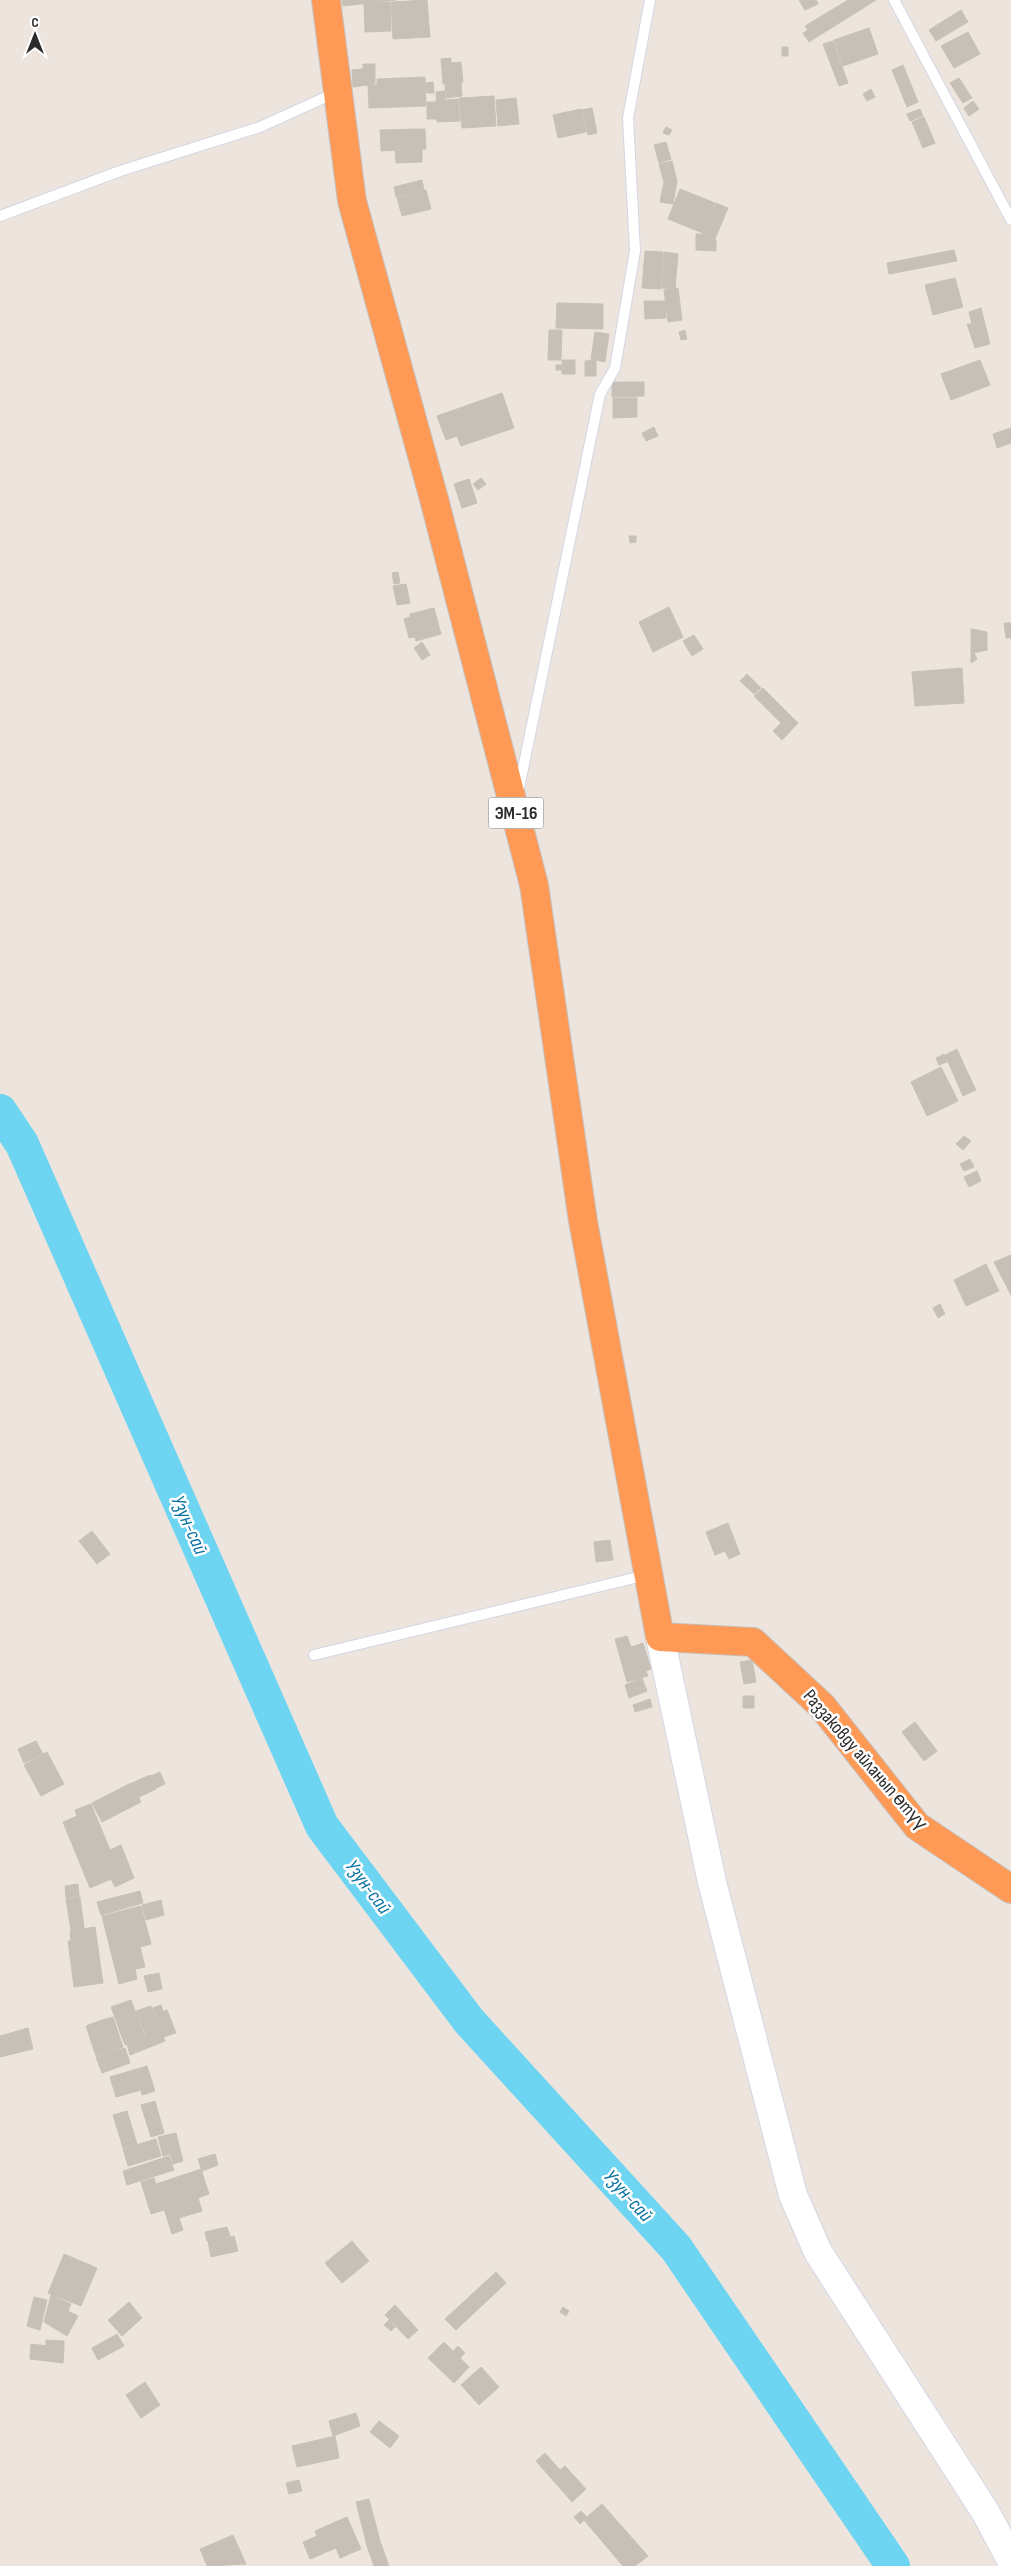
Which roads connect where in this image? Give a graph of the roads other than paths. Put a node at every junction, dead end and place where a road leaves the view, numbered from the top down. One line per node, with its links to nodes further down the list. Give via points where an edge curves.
1 (326, 0): 4 (highway, ЭМ-16)
2 (650, 0): 7 (lane, via 628,118 634,260 615,368 600,394)
3 (894, 0): 6 (lane)
4 (338, 92): 5 (lane, via 260,127 120,171); 7 (highway, ЭМ-16, via 352,201 434,499)
5 (0, 216)
6 (1011, 220)
7 (514, 809): 8 (highway, ЭМ-16, via 534,885 583,1221)
8 (647, 1575): 9 (highway, ЭМ-16); 10 (lane)
9 (660, 1636): 11 (highway, Раззаковду айланып өтүү, via 753,1642 822,1706 917,1826); 12 (main road, ЭМ-16, via 712,1882 793,2195 818,2252 986,2513)
10 (314, 1655)
11 (1011, 1889)
12 (1011, 2560)

